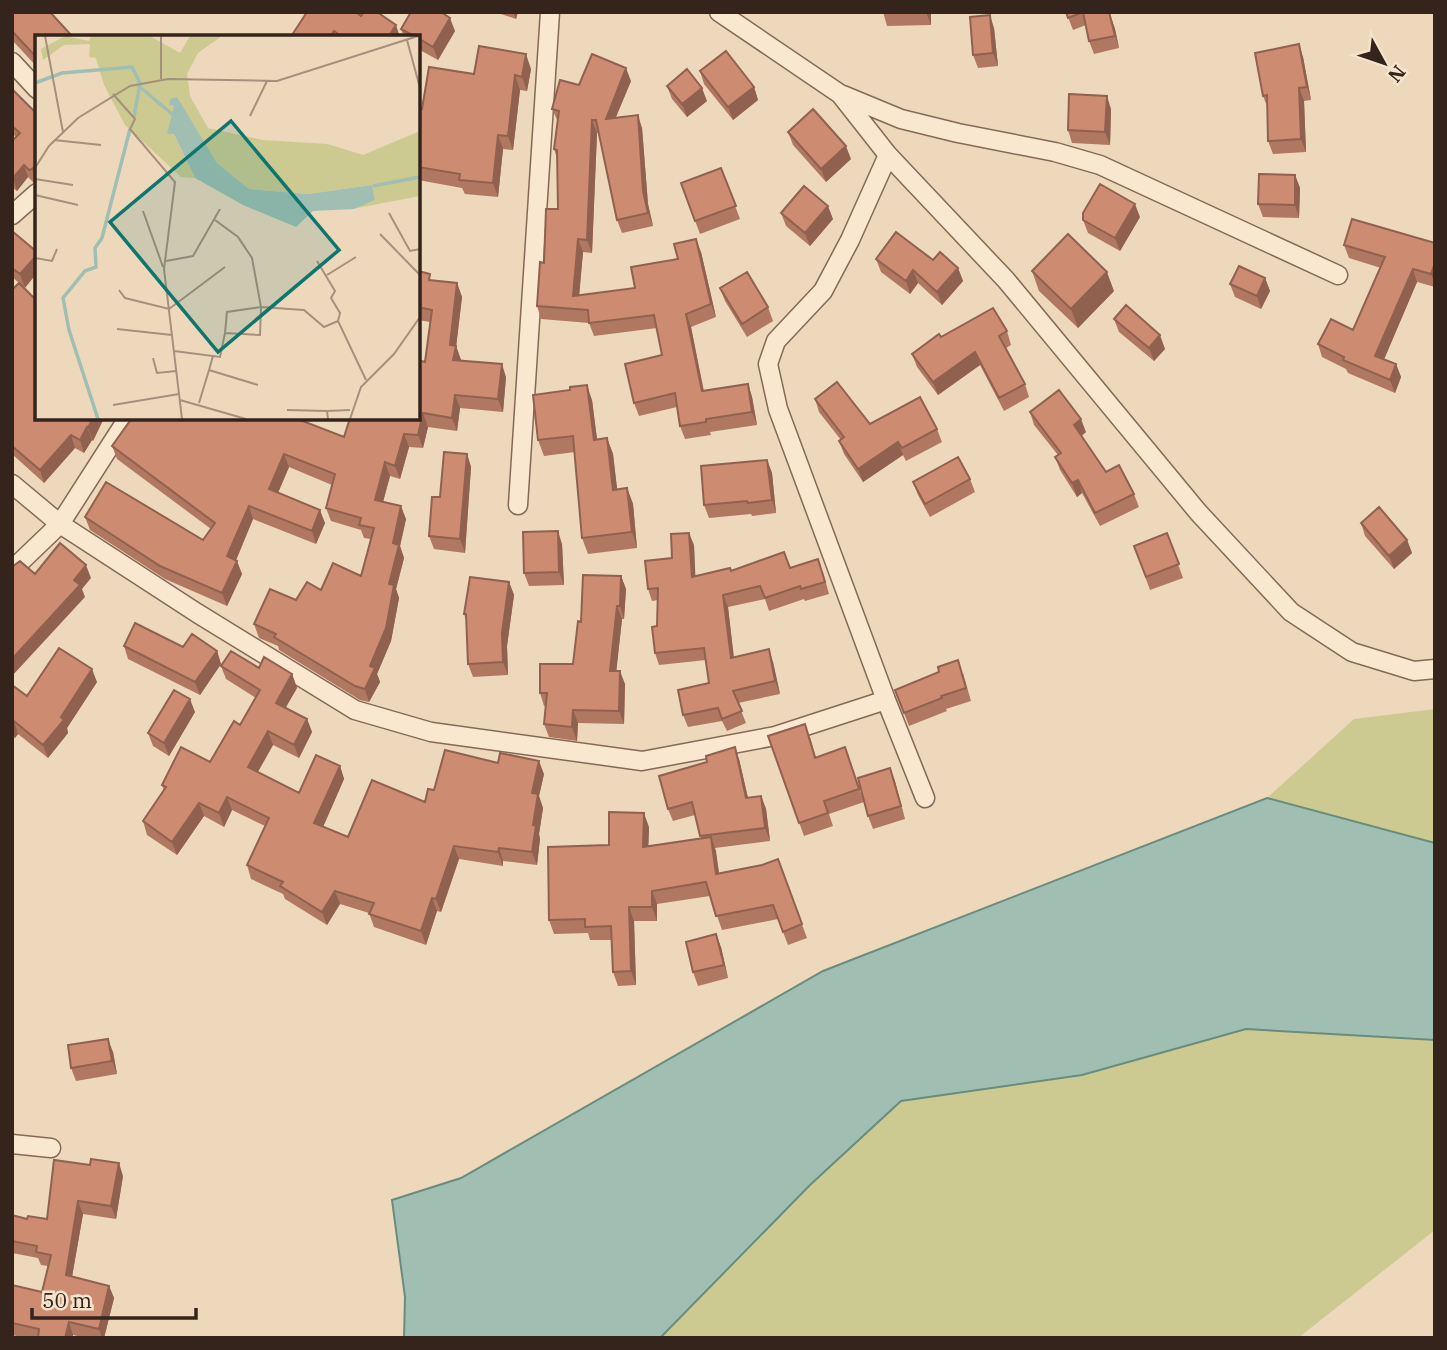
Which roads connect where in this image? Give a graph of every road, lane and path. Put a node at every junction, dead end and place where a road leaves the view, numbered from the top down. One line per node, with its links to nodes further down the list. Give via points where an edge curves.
1 (551, 12): 12 (street)
2 (719, 12): 5 (street)
3 (12, 62): 4 (street)
4 (35, 87)
5 (840, 94): 6 (street); 9 (street, via 901,119 1100,165)
6 (888, 155): 15 (street, via 1006,280 1198,512 1291,612 1352,652 1414,671); 16 (street, via 823,291 776,341 768,364 778,409)
7 (35, 195): 8 (street)
8 (12, 215)
9 (1338, 275)
10 (127, 420): 13 (street)
11 (12, 484): 13 (street)
12 (518, 505)
13 (60, 524): 14 (street); 16 (street, via 355,710 431,732 642,761 775,736)
14 (12, 569)
15 (1435, 669)
16 (886, 700): 17 (street)
17 (925, 798)
18 (12, 1144): 19 (street)
19 (51, 1148)

